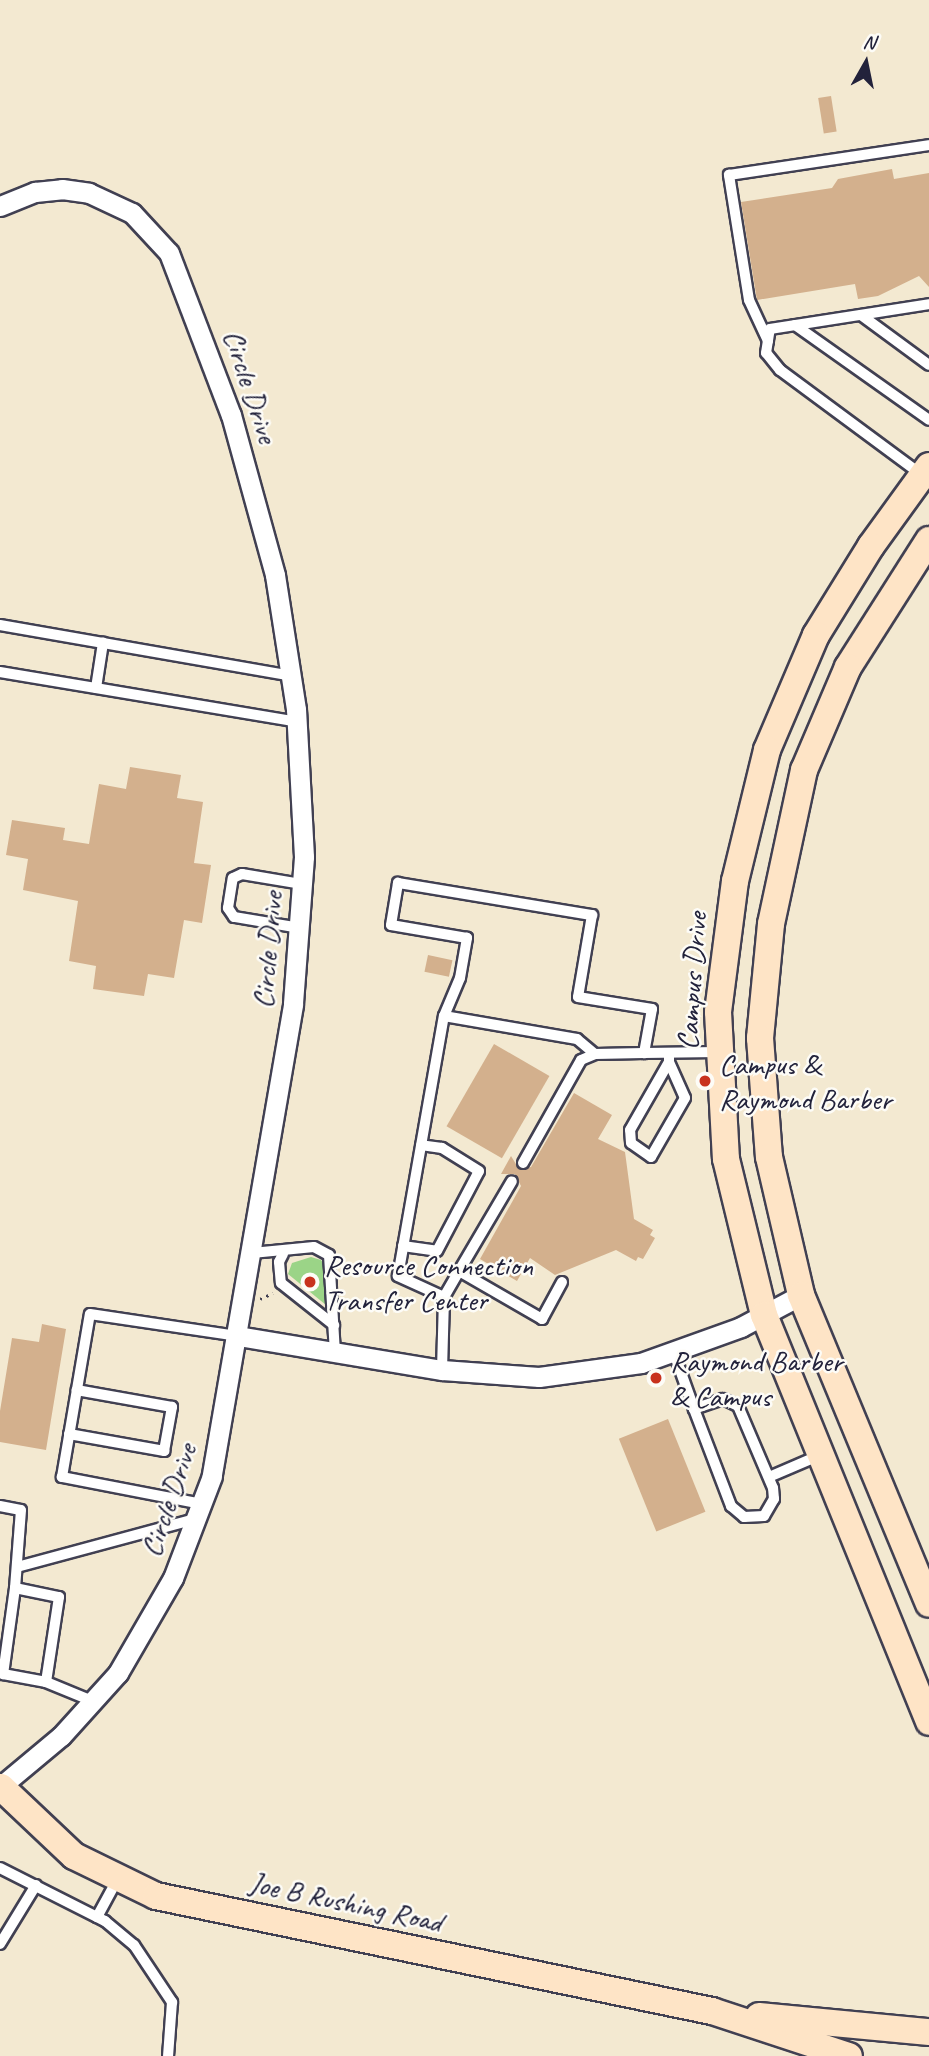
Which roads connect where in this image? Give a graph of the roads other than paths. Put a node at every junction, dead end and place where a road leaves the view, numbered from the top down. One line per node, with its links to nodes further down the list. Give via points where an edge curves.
1 (929, 145): 6 (lane, via 729,175 748,300)
2 (0, 206): 14 (street, Circle Drive, via 35,192 89,193 132,213 169,253 188,292 238,441 275,575)
3 (929, 304): 4 (lane)
4 (861, 315): 5 (lane); 7 (lane)
5 (795, 325): 6 (lane, via 770,329); 8 (lane)
6 (768, 342): 9 (lane, via 766,353 780,370)
7 (929, 365)
8 (929, 420)
9 (925, 471): 20 (main road, Campus Drive, via 816,635 767,750 747,821 726,930)
10 (929, 540): 32 (main road, via 872,624 822,722 789,826 771,924 761,1077 774,1182)
11 (0, 625): 12 (lane)
12 (103, 643): 14 (lane); 15 (lane)
13 (0, 672): 15 (lane)
14 (292, 676): 16 (street, Circle Drive)
15 (96, 688): 16 (lane)
16 (298, 722): 17 (street, Circle Drive)
17 (302, 884): 18 (street, Circle Drive); 18 (lane, via 242,874 233,878 228,908 234,917)
18 (300, 928): 28 (street, Circle Drive, via 293,1005)
19 (444, 1016): 21 (lane, via 460,978 467,938 391,925 398,883 592,915 578,996 652,1009); 22 (lane, via 577,1039); 24 (lane)
20 (719, 1052): 23 (lane); 34 (main road, Campus Drive, via 726,1159)
21 (644, 1053): 22 (lane); 23 (lane)
22 (595, 1054): 25 (lane, via 581,1060)
23 (669, 1057): 23 (lane, via 630,1130 631,1143 651,1157 685,1098)
24 (421, 1145): 27 (lane); 27 (lane, via 442,1148 479,1171 438,1251)
25 (523, 1163)
26 (512, 1181): 30 (lane)
27 (403, 1246): 33 (lane, via 398,1276)
28 (252, 1253): 29 (lane); 36 (street, Circle Drive)
29 (284, 1254): 35 (lane, via 279,1262 281,1283); 35 (lane, via 314,1247 329,1255)
30 (459, 1271): 31 (lane, via 542,1319); 33 (lane)
31 (562, 1282)
32 (801, 1295): 34 (street); 47 (main road)
33 (444, 1297): 39 (lane)
34 (764, 1315): 38 (street); 43 (main road, Campus Drive)
35 (334, 1325): 37 (lane)
36 (238, 1336): 37 (street); 40 (lane, via 90,1314); 46 (street, Circle Drive, via 219,1447)
37 (335, 1352): 39 (street)
38 (674, 1353): 39 (street, via 641,1363 539,1377); 41 (lane)
39 (442, 1370)
40 (77, 1390): 42 (lane); 42 (lane, via 172,1407 164,1451)
41 (694, 1409): 44 (lane, via 723,1399 732,1401); 44 (lane, via 736,1513 754,1519 764,1516 774,1499)
42 (69, 1434): 46 (lane, via 62,1477)
43 (822, 1455): 44 (lane); 48 (main road, Campus Drive)
44 (769, 1477)
45 (0, 1506): 49 (lane, via 21,1510)
46 (199, 1511): 49 (lane); 53 (street, Circle Drive, via 147,1629)
47 (899, 1538): 48 (main road); 51 (main road)
48 (859, 1551): 54 (main road, Campus Drive)
49 (17, 1567): 50 (lane)
50 (15, 1588): 52 (lane, via 3,1674); 52 (lane, via 59,1597)
51 (929, 1604)
52 (46, 1682): 53 (lane)
53 (95, 1702): 55 (street, Circle Drive)
54 (929, 1722)
55 (0, 1786): 57 (main road, Joe B Rushing Road, via 74,1856)
56 (0, 1868): 58 (lane)
57 (117, 1880): 59 (lane); 61 (main road, Joe B Rushing Road, via 156,1896)
58 (36, 1885): 59 (lane); 60 (lane)
59 (97, 1917): 63 (lane, via 134,1945 172,2002)
60 (0, 1944)
61 (712, 2011): 62 (main road, Joe B Rushing Road); 64 (main road, Joe B Rushing Road)
62 (929, 2032)
63 (168, 2056)
64 (849, 2056)

